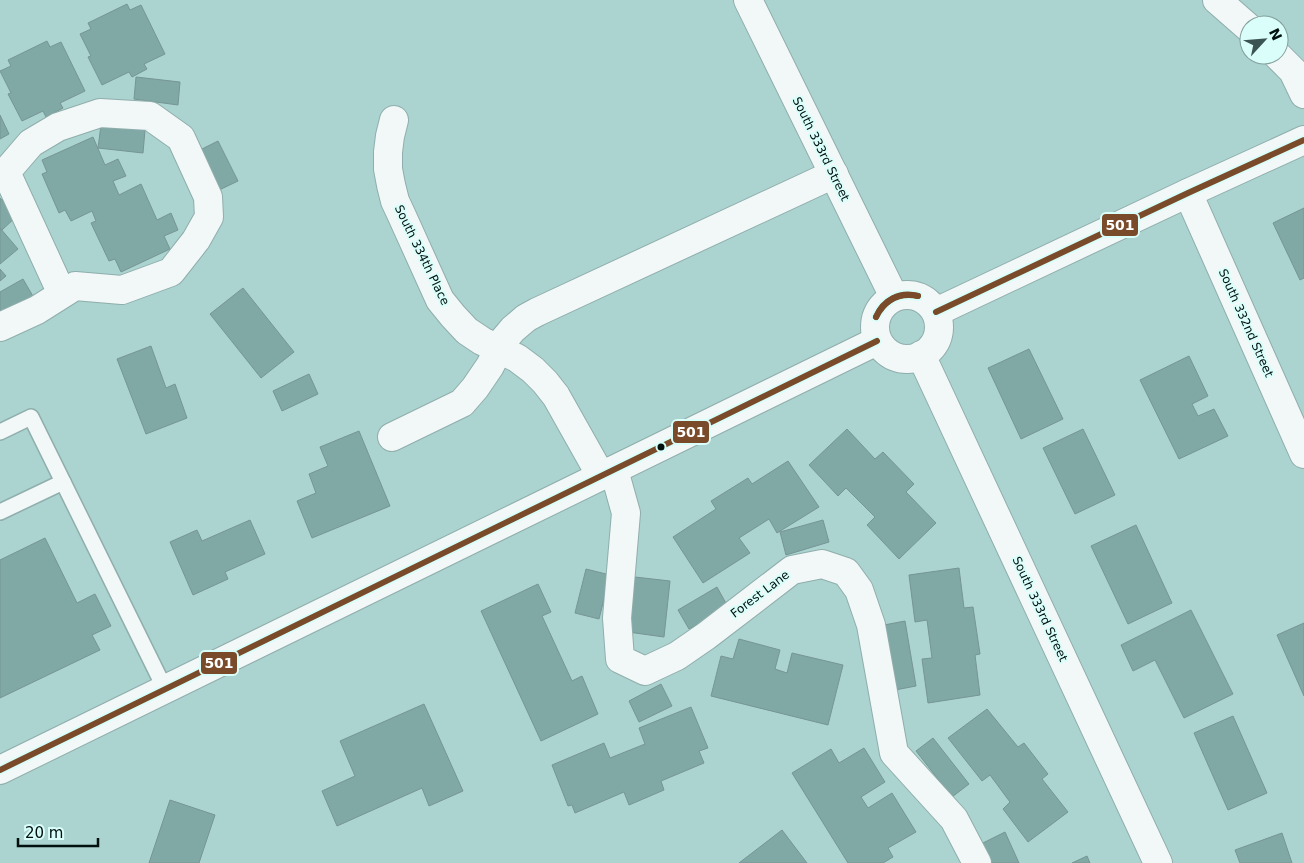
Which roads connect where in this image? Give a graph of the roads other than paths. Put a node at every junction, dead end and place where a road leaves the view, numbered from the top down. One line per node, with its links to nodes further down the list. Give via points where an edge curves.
1 (748, 0): 8 (street, South 333rd Street)
2 (1217, 0): 3 (street)
3 (1239, 19)
4 (1286, 65): 5 (street)
5 (1304, 94)
6 (394, 120): 15 (street, South 334th Place, via 388,169 395,201 440,300 467,331)
7 (1304, 140): 9 (street)
8 (834, 174): 11 (street, South 333rd Street); 15 (street, via 537,312 513,329)
9 (1188, 194): 12 (street); 19 (street, South 332nd Street)
10 (62, 294): 10 (street, via 75,286 122,290 171,272 196,240 208,217 208,196 181,138 150,116 100,113 58,127 31,143 6,172); 13 (street)
11 (894, 297): 12 (street, via 909,294 920,297); 14 (street, via 880,308 875,330)
12 (936, 312): 16 (street, via 938,335 934,345)
13 (0, 327)
14 (878, 341): 16 (street, via 893,356 905,359); 20 (street)
15 (498, 350): 18 (street, via 462,403); 20 (street, South 334th Place, via 517,358 545,382)
16 (922, 355): 26 (street, South 333rd Street)
17 (0, 432): 21 (lane, via 31,417)
18 (392, 437)
19 (1304, 454)
20 (608, 473): 23 (street); 25 (street, Forest Lane, via 626,513 617,618 620,659 645,671 677,656 792,570 822,564 846,572 859,590 871,625 894,753 954,819)
21 (63, 482): 22 (lane); 23 (lane)
22 (0, 512)
23 (166, 689): 24 (street)
24 (0, 770)
25 (972, 861)
26 (1158, 863)

